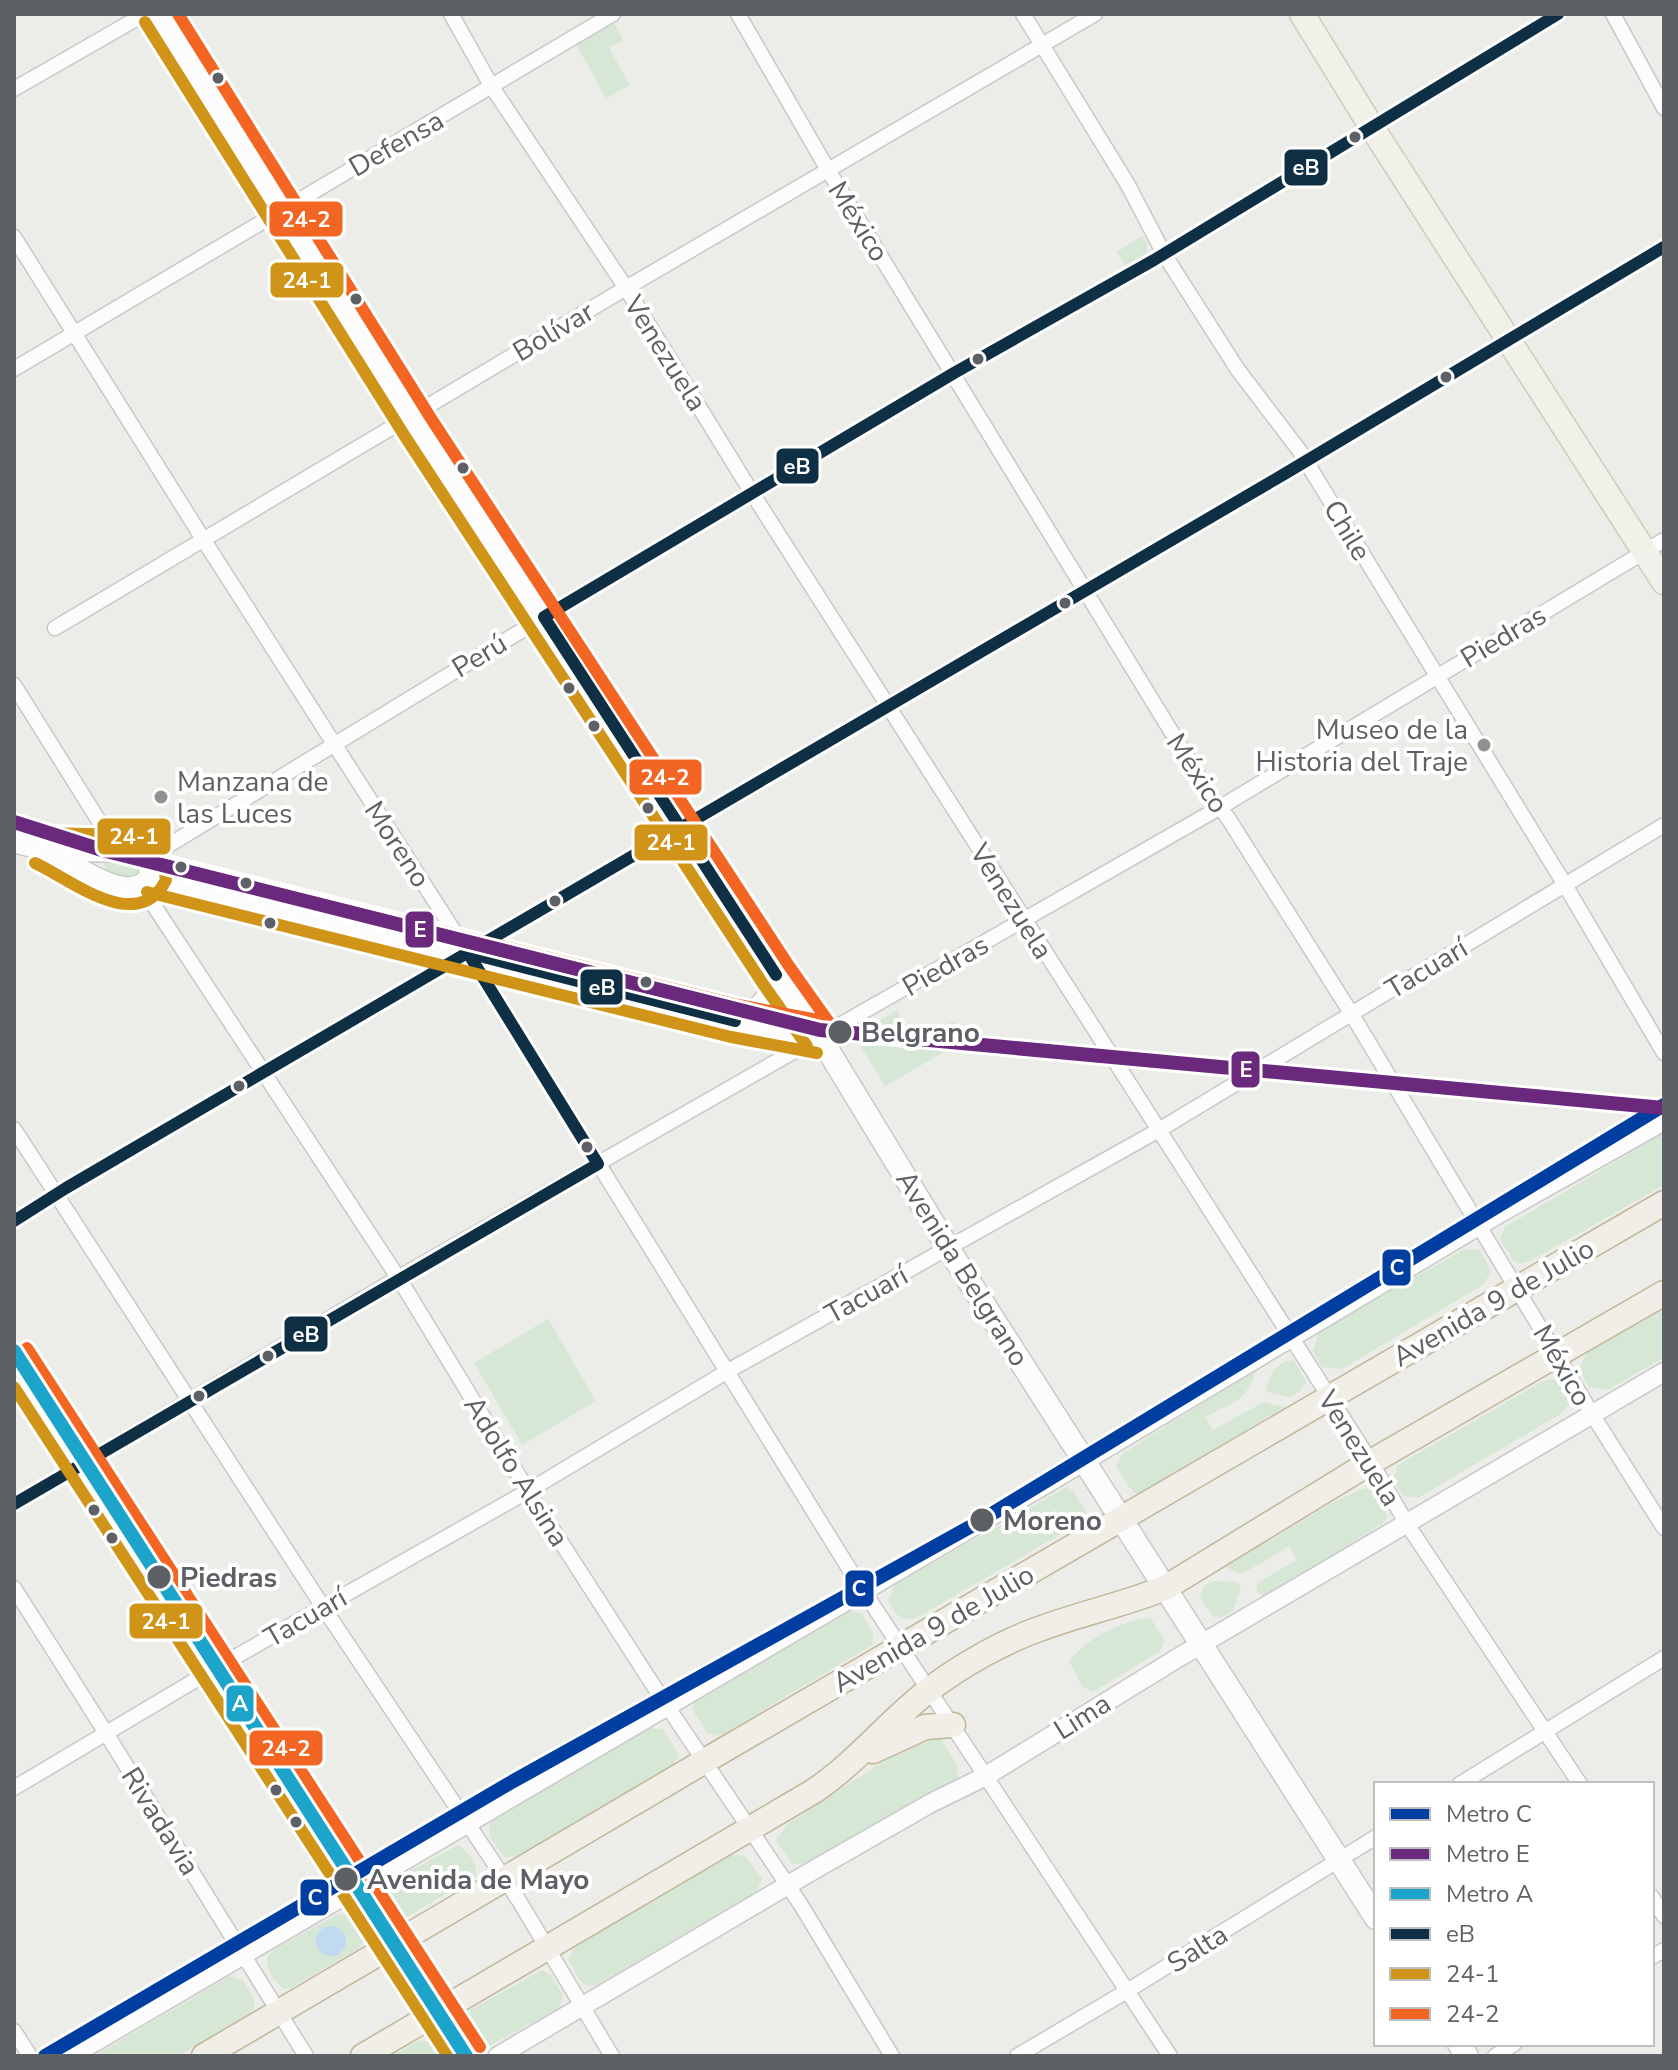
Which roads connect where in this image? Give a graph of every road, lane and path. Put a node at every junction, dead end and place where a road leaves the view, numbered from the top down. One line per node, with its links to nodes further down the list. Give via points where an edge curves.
1 (150, 14): 13 (street)
2 (159, 14): 17 (main road, Avenida Belgrano)
3 (451, 14): 12 (street, Venezuela)
4 (613, 14): 12 (street, Defensa)
5 (738, 14): 16 (street, México)
6 (1023, 14): 11 (street, Chile)
7 (1095, 14): 11 (street, Bolívar)
8 (1302, 14): 15 (main road)
9 (1558, 14): 15 (street, Perú)
10 (1613, 14): 14 (street)
11 (1041, 45): 16 (street, Bolívar); 20 (street, Chile)
12 (492, 87): 17 (street, Defensa); 21 (street, Venezuela)
13 (14, 89)
14 (1664, 108)
15 (1371, 126): 20 (street, Perú); 23 (main road)
16 (828, 170): 21 (street, Bolívar); 25 (street, México)
17 (282, 210): 22 (street, Defensa); 26 (main road, Avenida Belgrano)
18 (14, 237): 22 (street, Moreno)
19 (1664, 247): 23 (street)
20 (1164, 254): 25 (street, Perú); 27 (street, Chile, via 1238,370)
21 (626, 288): 26 (street, Bolívar); 28 (street, Venezuela)
22 (75, 334): 24 (street, Defensa); 29 (street, Moreno)
23 (1509, 340): 27 (street); 30 (main road)
24 (14, 369)
25 (954, 373): 28 (street, Perú); 32 (street, México)
26 (411, 416): 29 (street, Bolívar); 33 (main road, Avenida Belgrano)
27 (1306, 461): 32 (street); 35 (street, Chile)
28 (752, 493): 33 (street, Perú); 37 (street, Venezuela)
29 (203, 539): 34 (street, Bolívar); 38 (street, Moreno)
30 (1654, 546): 31 (main road); 35 (street, Piedras)
31 (1664, 582)
32 (1085, 591): 37 (street); 39 (street, México)
33 (544, 617): 38 (street, Perú); 41 (main road, Avenida Belgrano)
34 (55, 628)
35 (1437, 675): 39 (street, Piedras); 47 (street, Chile)
36 (14, 685): 44 (street, via 99,821)
37 (888, 706): 41 (street); 48 (street, Venezuela)
38 (333, 743): 45 (street, Perú); 49 (street, Moreno)
39 (1219, 808): 48 (street, Piedras); 51 (street, México)
40 (1664, 825): 47 (street, Tacuarí)
41 (682, 828): 49 (street); 50 (main road, Avenida Belgrano)
42 (14, 841): 43 (main road)
43 (43, 849): 44 (main road); 46 (main road)
44 (107, 850): 45 (main road, via 134,853); 46 (main road, via 96,863)
45 (146, 874): 46 (main road, via 127,889); 49 (main road); 55 (street, Adolfo Alsina)
46 (99, 880)
47 (1565, 885): 51 (street, Tacuarí); 54 (street, Chile)
48 (1023, 920): 53 (street, Piedras); 58 (street, Venezuela)
49 (468, 953): 52 (main road); 55 (street); 59 (street, Moreno)
50 (776, 975): 52 (main road, via 767,1002); 53 (main road, Avenida Belgrano)
51 (1351, 1013): 58 (street, Tacuarí); 63 (street, México)
52 (735, 1021): 53 (main road)
53 (820, 1037): 59 (street, Piedras); 64 (main road, Avenida Belgrano)
54 (1664, 1053)
55 (264, 1072): 60 (street); 65 (street, Adolfo Alsina)
56 (1664, 1121): 63 (street)
57 (14, 1129): 60 (street)
58 (1159, 1130): 64 (street, Tacuarí); 68 (street, Venezuela)
59 (598, 1164): 65 (street, Piedras); 71 (street, Moreno)
60 (57, 1195): 62 (street); 74 (street)
61 (1664, 1203): 66 (highway, Avenida 9 de Julio)
62 (14, 1221)
63 (1479, 1226): 66 (street, México); 68 (street)
64 (948, 1248): 71 (street, Tacuarí); 76 (main road, Avenida Belgrano)
65 (398, 1278): 74 (street, Piedras); 79 (street, Adolfo Alsina)
66 (1517, 1288): 69 (street, México); 73 (highway, Avenida 9 de Julio)
67 (1664, 1293): 69 (highway, Avenida 9 de Julio)
68 (1290, 1337): 73 (street, Venezuela); 76 (street)
69 (1558, 1356): 75 (street, México); 77 (highway, Avenida 9 de Julio)
70 (14, 1357): 78 (main road)
71 (728, 1371): 79 (street, Tacuarí); 86 (street, Moreno)
72 (1664, 1372): 75 (street, Lima)
73 (1329, 1398): 77 (street, Venezuela); 81 (highway, Avenida 9 de Julio)
74 (189, 1400): 78 (street, Piedras); 87 (street)
75 (1592, 1414): 82 (street, Lima); 83 (street, México)
76 (1083, 1461): 81 (main road, Avenida Belgrano); 86 (street)
77 (1371, 1462): 82 (street, Venezuela); 85 (highway, Avenida 9 de Julio)
78 (83, 1464): 80 (street, Piedras); 91 (main road)
79 (528, 1491): 87 (street, Tacuarí); 93 (street, Adolfo Alsina)
80 (14, 1504)
81 (1121, 1520): 85 (main road, Avenida Belgrano); 89 (highway, Avenida 9 de Julio)
82 (1407, 1524): 88 (street, Lima); 95 (street, Venezuela)
83 (1664, 1528)
84 (14, 1588): 96 (street, Rivadavia)
85 (1165, 1588): 88 (main road, Avenida Belgrano); 92 (highway, Avenida 9 de Julio, via 1033,1632)
86 (864, 1589): 89 (street, Moreno); 93 (street)
87 (323, 1607): 91 (street, Tacuarí); 103 (street)
88 (1202, 1644): 99 (street, Lima); 106 (main road, Avenida Belgrano)
89 (902, 1647): 92 (street, Moreno); 97 (highway, Avenida 9 de Julio)
90 (1664, 1658): 95 (street)
91 (214, 1669): 96 (street, Tacuarí); 109 (main road)
92 (930, 1689): 94 (street, Moreno); 98 (highway, Avenida 9 de Julio)
93 (668, 1704): 97 (street, Adolfo Alsina); 103 (street)
94 (953, 1725): 98 (highway, via 925,1727); 99 (street, Moreno)
95 (1545, 1730): 100 (street); 101 (street, Venezuela)
96 (106, 1733): 102 (street, Tacuarí); 113 (street, Rivadavia)
97 (705, 1762): 104 (street, Adolfo Alsina); 107 (highway, Avenida 9 de Julio)
98 (850, 1763): 104 (highway, Avenida 9 de Julio)
99 (986, 1776): 108 (street, Lima); 114 (street, Moreno)
100 (1463, 1782)
101 (1579, 1782)
102 (14, 1788)
103 (466, 1824): 107 (street); 109 (street)
104 (749, 1830): 108 (street, Adolfo Alsina); 112 (highway, Avenida 9 de Julio)
105 (1374, 1838): 106 (street, Salta)
106 (1339, 1861): 110 (main road, Avenida Belgrano); 114 (street, Salta)
107 (505, 1880): 111 (highway, Avenida 9 de Julio); 112 (street)
108 (787, 1885): 115 (street, Lima); 127 (street, Adolfo Alsina)
109 (357, 1888): 111 (main road); 113 (street)
110 (1374, 1915)
111 (396, 1944): 116 (highway, Avenida 9 de Julio); 117 (main road)
112 (548, 1947): 115 (street); 117 (highway, Avenida 9 de Julio)
113 (244, 1955): 116 (street, Rivadavia); 120 (street)
114 (1127, 1991): 128 (street, Salta); 129 (street, Moreno)
115 (582, 2007): 125 (street, Lima); 126 (street)
116 (280, 2012): 121 (highway, Avenida 9 de Julio); 122 (street, Rivadavia)
117 (439, 2012): 123 (highway, Avenida 9 de Julio); 124 (main road)
118 (14, 2031): 119 (street)
119 (30, 2056)
120 (71, 2056)
121 (204, 2056)
122 (306, 2056)
123 (363, 2056)
124 (467, 2056)
125 (498, 2056)
126 (612, 2056)
127 (892, 2056)
128 (1017, 2056)
129 (1170, 2056)

